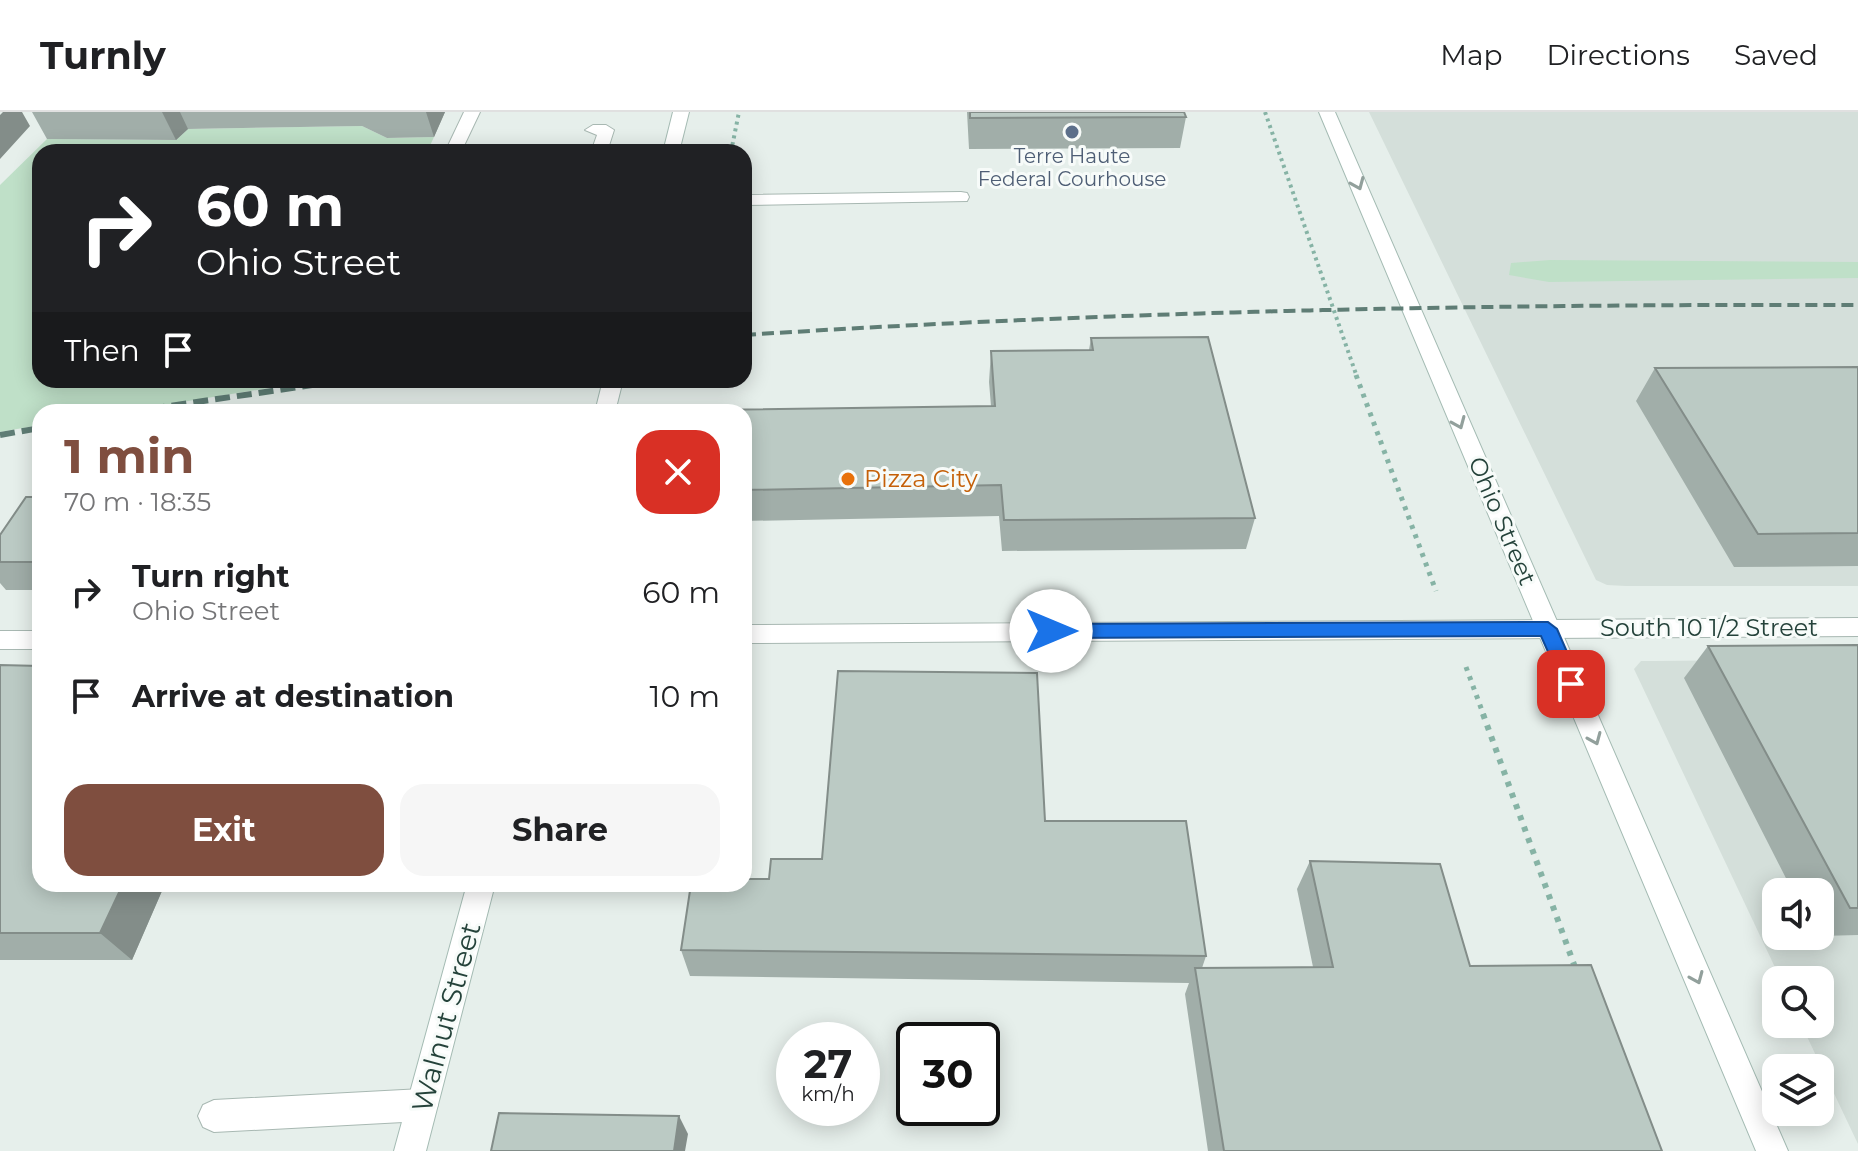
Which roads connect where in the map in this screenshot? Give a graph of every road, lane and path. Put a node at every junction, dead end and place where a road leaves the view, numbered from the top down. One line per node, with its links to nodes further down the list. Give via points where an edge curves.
1 (472, 112): 6 (street)
2 (681, 112): 8 (street)
3 (739, 112): 9 (path)
4 (1327, 112): 13 (street, Ohio Street, one-way to 13)
5 (593, 130): 7 (street, via 606,130)
6 (457, 144)
7 (602, 144)
8 (673, 144)
9 (733, 144)
10 (961, 197): 11 (street)
11 (752, 200)
12 (1858, 627): 13 (street, South 10 1/2 Street)
13 (1548, 629): 14 (street, South 10 1/2 Street); 21 (street, Ohio Street, one-way to 21)
14 (752, 634)
15 (0, 640): 16 (street)
16 (32, 640)
17 (479, 892): 18 (street, Walnut Street)
18 (422, 1105): 19 (street); 20 (street, Walnut Street)
19 (214, 1116)
20 (410, 1151)
21 (1772, 1151)

